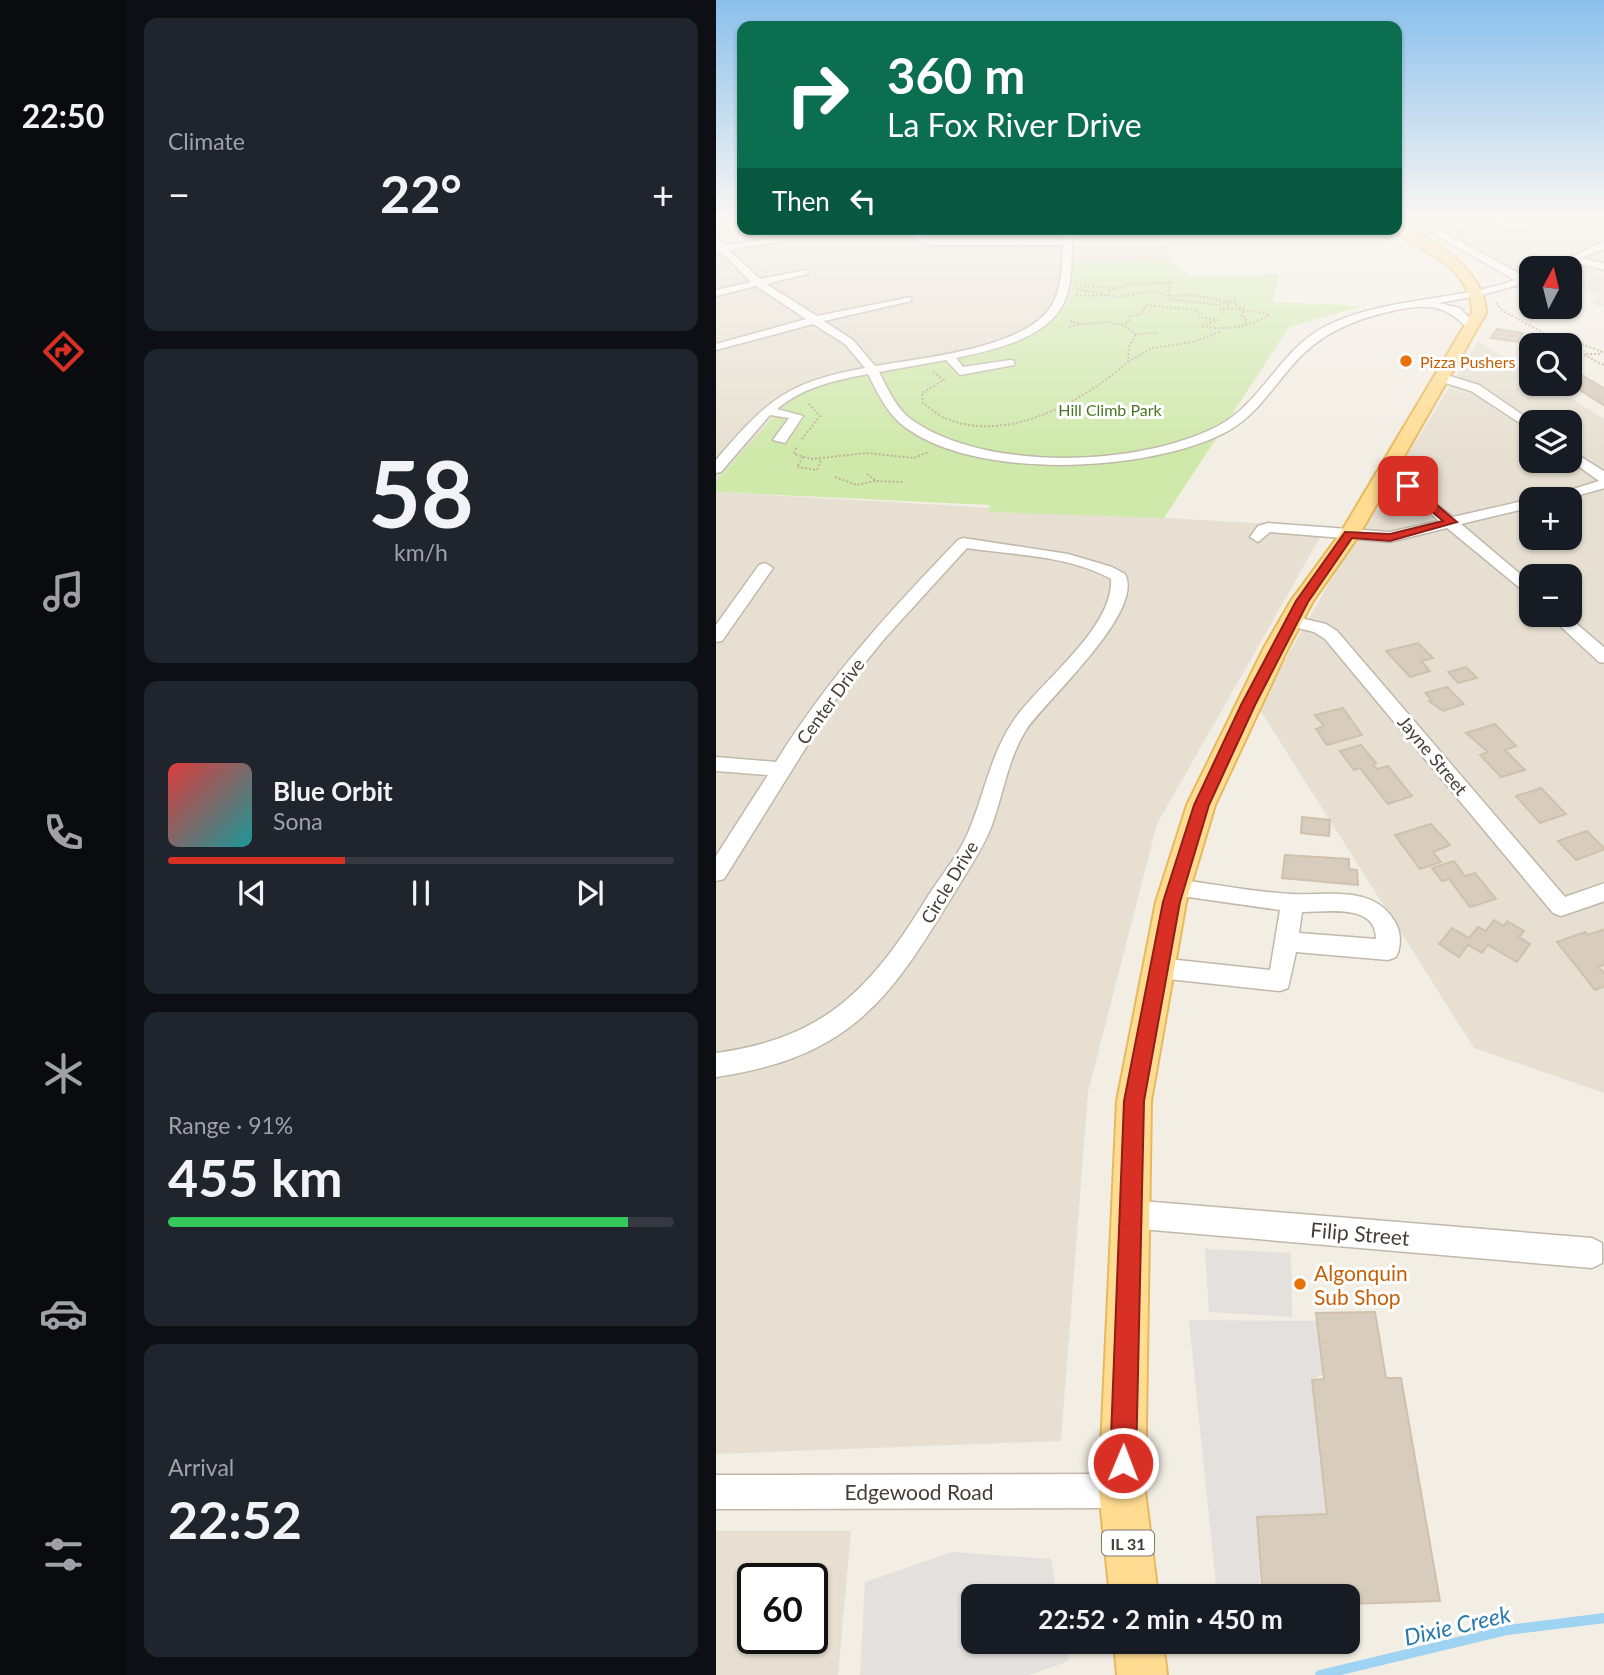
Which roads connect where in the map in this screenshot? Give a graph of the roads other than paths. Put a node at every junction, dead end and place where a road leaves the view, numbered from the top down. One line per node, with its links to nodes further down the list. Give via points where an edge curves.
1 (772, 294): 7 (street)
2 (1061, 294): 10 (street, via 1050,316 1021,334)
3 (1462, 294): 6 (street); 8 (main road)
4 (1478, 294): 8 (main road, IL 31, via 1481,302)
5 (907, 299): 7 (street)
6 (1400, 305): 8 (street, via 1451,309); 12 (street, via 1362,314 1306,342 1251,409 1222,429 1177,446 1117,458 1042,460 958,448 904,421 888,401)
7 (814, 320): 9 (street); 12 (street, via 850,343)
8 (1472, 324): 13 (main road, IL 31)
9 (716, 347)
10 (949, 356): 11 (street, via 960,371 968,372); 12 (street)
11 (1010, 363)
12 (873, 369): 14 (street, via 801,388)
13 (1440, 377): 15 (street, via 1475,388); 25 (main road, IL 31)
14 (769, 411): 16 (street, via 797,416); 18 (street)
15 (1519, 418)
16 (780, 440)
17 (1582, 463): 19 (street)
18 (716, 469)
19 (1604, 479)
20 (1604, 484): 22 (street)
21 (1408, 486): 24 (street)
22 (1582, 490)
23 (1519, 506): 24 (street)
24 (1452, 522): 25 (street, via 1390,537); 29 (street)
25 (1349, 535): 26 (street, via 1268,527); 30 (main road, IL 31)
26 (1258, 537)
27 (963, 543): 35 (street, Center Drive, via 831,693); 42 (street, Circle Drive, via 1110,570 1120,577 1122,586 1108,617 1022,722 1009,745 978,833 915,939 888,974 825,1033 740,1064)
28 (766, 568): 32 (street)
29 (1519, 581)
30 (1292, 621): 37 (main road, IL 31, via 1201,805); 38 (street, Jayne Street, via 1331,635 1561,907)
31 (1570, 627): 33 (street)
32 (716, 637)
33 (1604, 657)
34 (716, 764): 35 (street)
35 (781, 769): 36 (street, Center Drive)
36 (716, 873)
37 (1175, 888): 39 (street); 41 (main road, IL 31)
38 (1604, 892)
39 (1292, 903): 40 (street); 40 (street, via 1375,909 1386,921 1388,950)
40 (1286, 942): 41 (street, via 1280,982)
41 (1159, 968): 43 (main road, IL 31, via 1134,1101)
42 (716, 1065)
43 (1128, 1214): 44 (street, Filip Street); 45 (main road, IL 31)
44 (1592, 1253)
45 (1122, 1491): 46 (street, Edgewood Road); 47 (main road, IL 31)
46 (716, 1492)
47 (1133, 1584)

